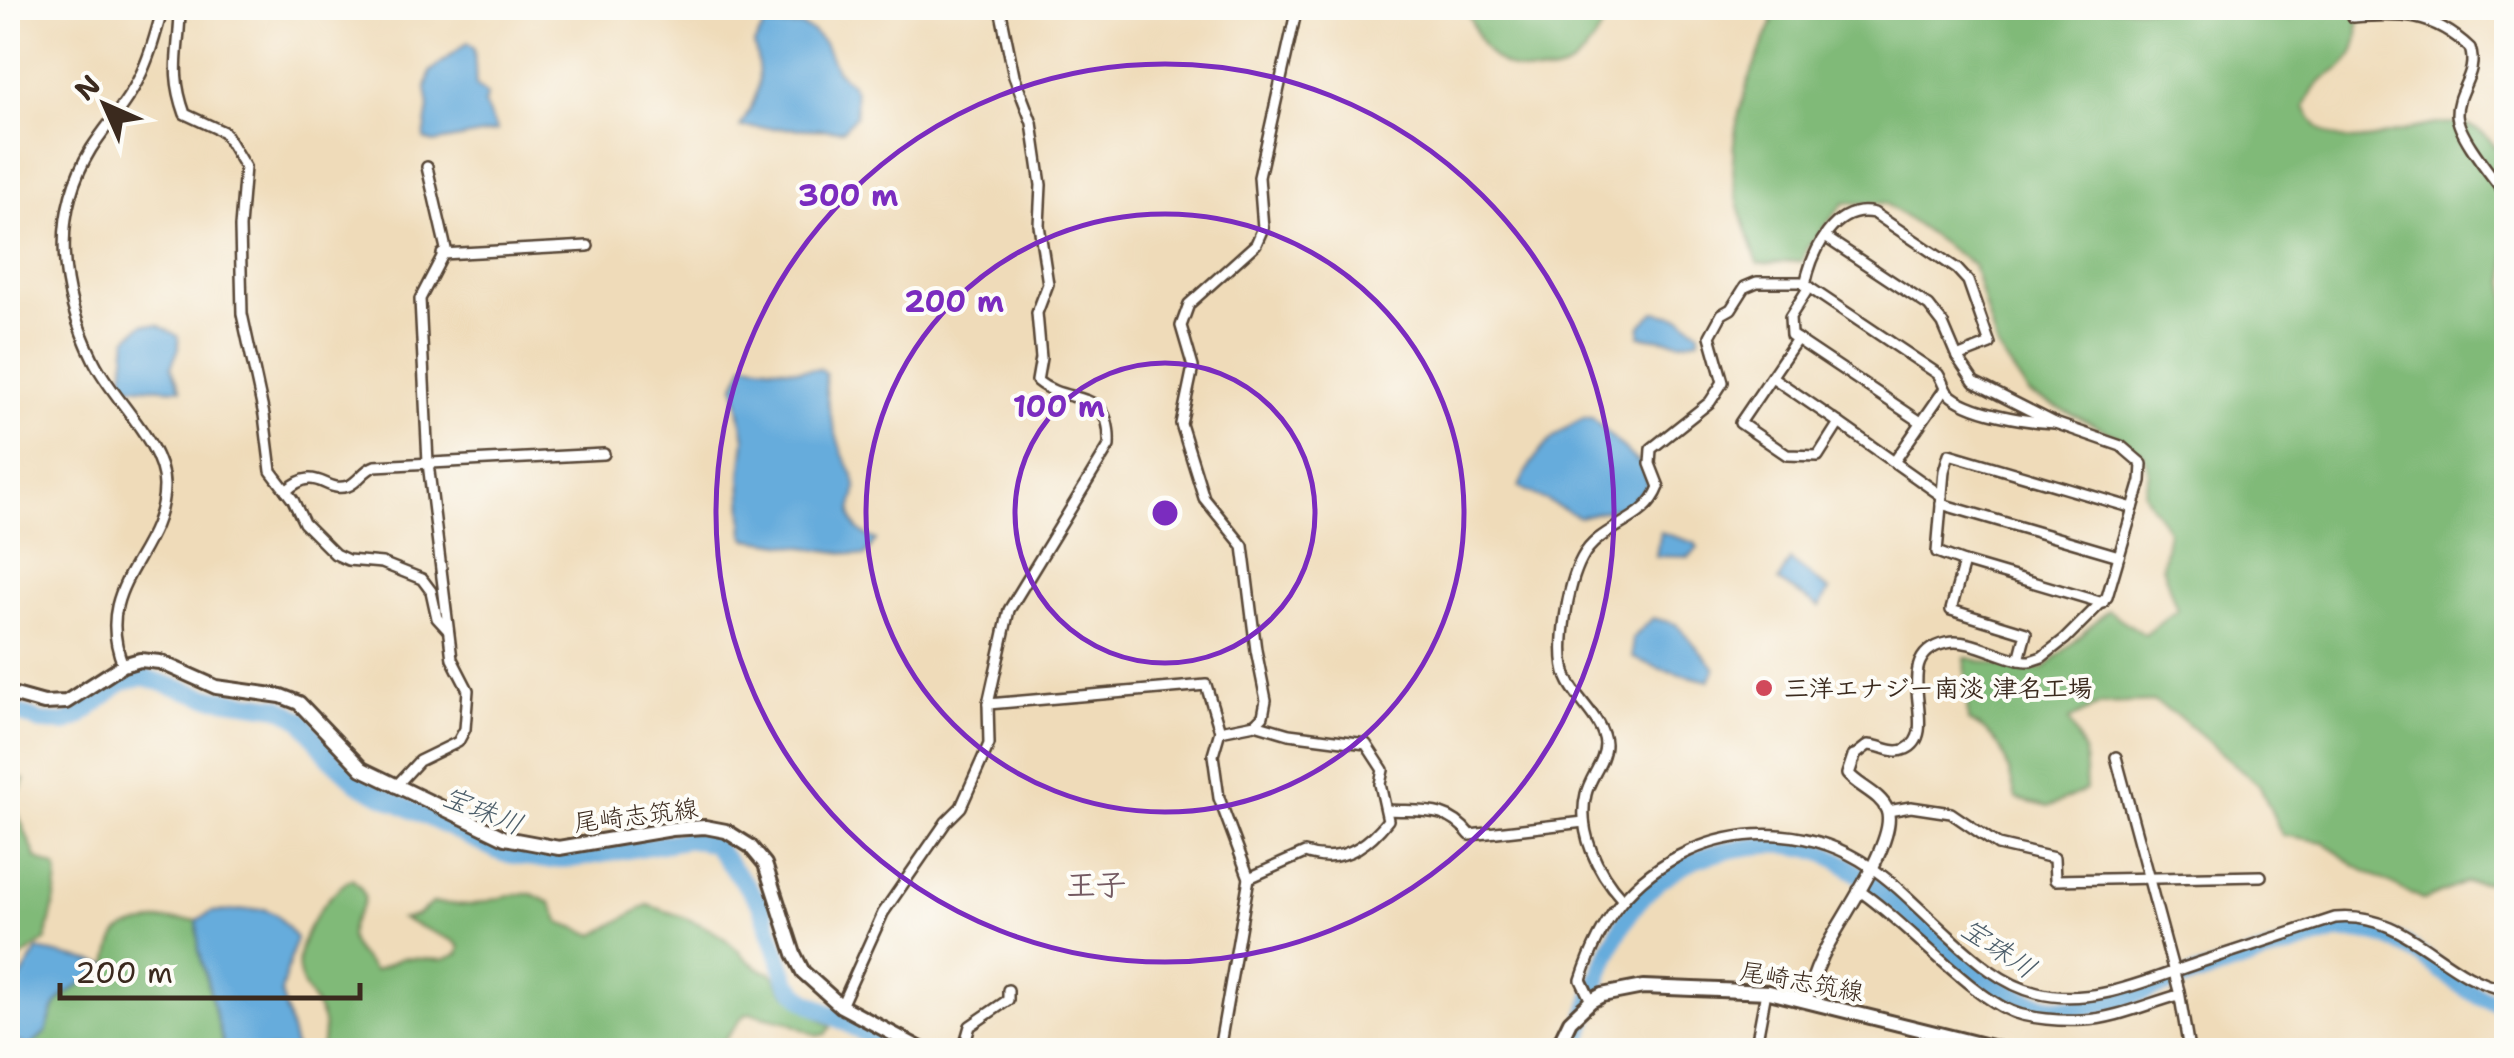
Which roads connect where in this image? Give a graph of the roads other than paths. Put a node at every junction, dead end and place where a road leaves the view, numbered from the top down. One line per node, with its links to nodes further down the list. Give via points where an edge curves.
1 (163, 8): 30 (street, via 138,81 79,172 63,234 66,275 85,341 112,394 152,447 164,478 159,515 114,613)
2 (180, 8): 22 (street, via 175,87 185,114 224,132 245,167 242,314 271,471)
3 (1000, 8): 32 (street, via 1032,123 1041,185 1048,284 1037,313 1037,381 1094,402 1110,433 1095,473 1015,596)
4 (1297, 8): 33 (street, via 1260,177 1264,228 1256,244 1189,304 1181,326 1193,367 1181,424 1204,498 1243,546 1266,700)
5 (2353, 17): 7 (street, via 2430,21 2470,48 2472,76 2457,114)
6 (427, 167): 10 (street)
7 (2506, 195)
8 (1826, 237): 11 (street, via 1811,258); 13 (street, via 1929,306); 13 (street, via 1840,219 1862,210 1958,269 1990,344)
9 (588, 246): 10 (street)
10 (442, 254): 21 (street, via 420,298)
11 (1807, 286): 12 (street, via 1790,317); 15 (street, via 1938,374); 40 (street, via 1758,282 1722,314 1710,336 1724,382 1710,402 1651,449 1659,487 1653,503 1591,546 1570,588 1567,678 1605,745 1586,794)
12 (1797, 339): 14 (street); 16 (street)
13 (1958, 357): 18 (street, via 1974,382)
14 (1772, 377): 17 (street); 17 (street, via 1740,424 1788,455 1818,456)
15 (1944, 390): 16 (street); 18 (street, via 1964,404 2030,424)
16 (1921, 422): 20 (street)
17 (1839, 423): 20 (street)
18 (2055, 423): 24 (street, via 2136,456 2142,474)
19 (604, 454): 21 (street)
20 (1894, 462): 23 (street)
21 (428, 464): 22 (street, via 369,468 346,486 302,480); 28 (street)
22 (286, 491): 28 (street, via 304,523 335,554 422,579)
23 (1941, 500): 24 (street, via 1949,454); 25 (street); 26 (street, via 1938,552)
24 (2134, 508): 25 (street)
25 (2119, 556): 27 (street)
26 (1964, 562): 27 (street); 29 (street, via 1951,610 2026,633)
27 (2103, 603): 29 (street, via 2042,657)
28 (448, 630): 37 (street, via 454,664 468,687 464,733 416,763)
29 (2019, 660): 35 (street, via 1956,642 1939,645 1916,673 1915,743 1898,751 1868,745)
30 (123, 665): 31 (main road, via 66,702); 37 (main road, 尾崎志筑線, via 160,662 216,687 299,703 362,769)
31 (8, 692)
32 (988, 704): 34 (street, via 1206,685); 56 (street, via 989,744 960,807 883,913)
33 (1255, 724): 34 (street); 38 (street, via 1366,744 1382,770)
34 (1220, 731): 43 (street, via 1213,755 1218,798)
35 (1854, 756): 39 (street, via 1848,774)
36 (2116, 757): 44 (street)
37 (395, 787): 56 (main road, 尾崎志筑線, via 534,846 691,827 734,834 765,864 803,972)
38 (1388, 810): 40 (street, via 1457,818 1470,835); 43 (street, via 1380,830 1347,854 1325,860 1304,853)
39 (1888, 811): 41 (street, via 1889,825); 44 (street, via 1911,806 1956,814 1998,845 2054,858 2055,880)
40 (1584, 822): 46 (street, via 1604,880)
41 (1870, 869): 45 (street); 46 (street, via 1837,848 1788,835 1733,837 1670,860); 47 (street)
42 (2261, 876): 44 (street)
43 (1249, 878): 60 (street)
44 (2150, 880): 49 (street)
45 (1859, 889): 48 (street); 55 (street)
46 (1622, 899): 54 (street, via 1580,980)
47 (1928, 918): 48 (street); 49 (street, via 1972,957 2038,994 2075,997)
48 (1924, 942): 53 (street, via 1989,998 2020,1014 2107,1017)
49 (2174, 974): 51 (street, via 2354,917 2385,923 2472,980); 53 (street)
50 (1008, 990): 59 (street, via 1008,1000 970,1026)
51 (2506, 990)
52 (1766, 992): 54 (main road, 尾崎志筑線, via 1643,987); 55 (main road, 尾崎志筑線); 62 (street)
53 (2179, 993): 64 (street)
54 (1589, 999): 61 (main road)
55 (1806, 1000): 57 (main road, 尾崎志筑線)
56 (841, 1006): 58 (main road, 尾崎志筑線)
57 (1967, 1046): 63 (main road, 尾崎志筑線)
58 (918, 1049)
59 (963, 1050)
60 (1219, 1050)
61 (1556, 1050)
62 (1756, 1050)
63 (2004, 1050)
64 (2189, 1050)

